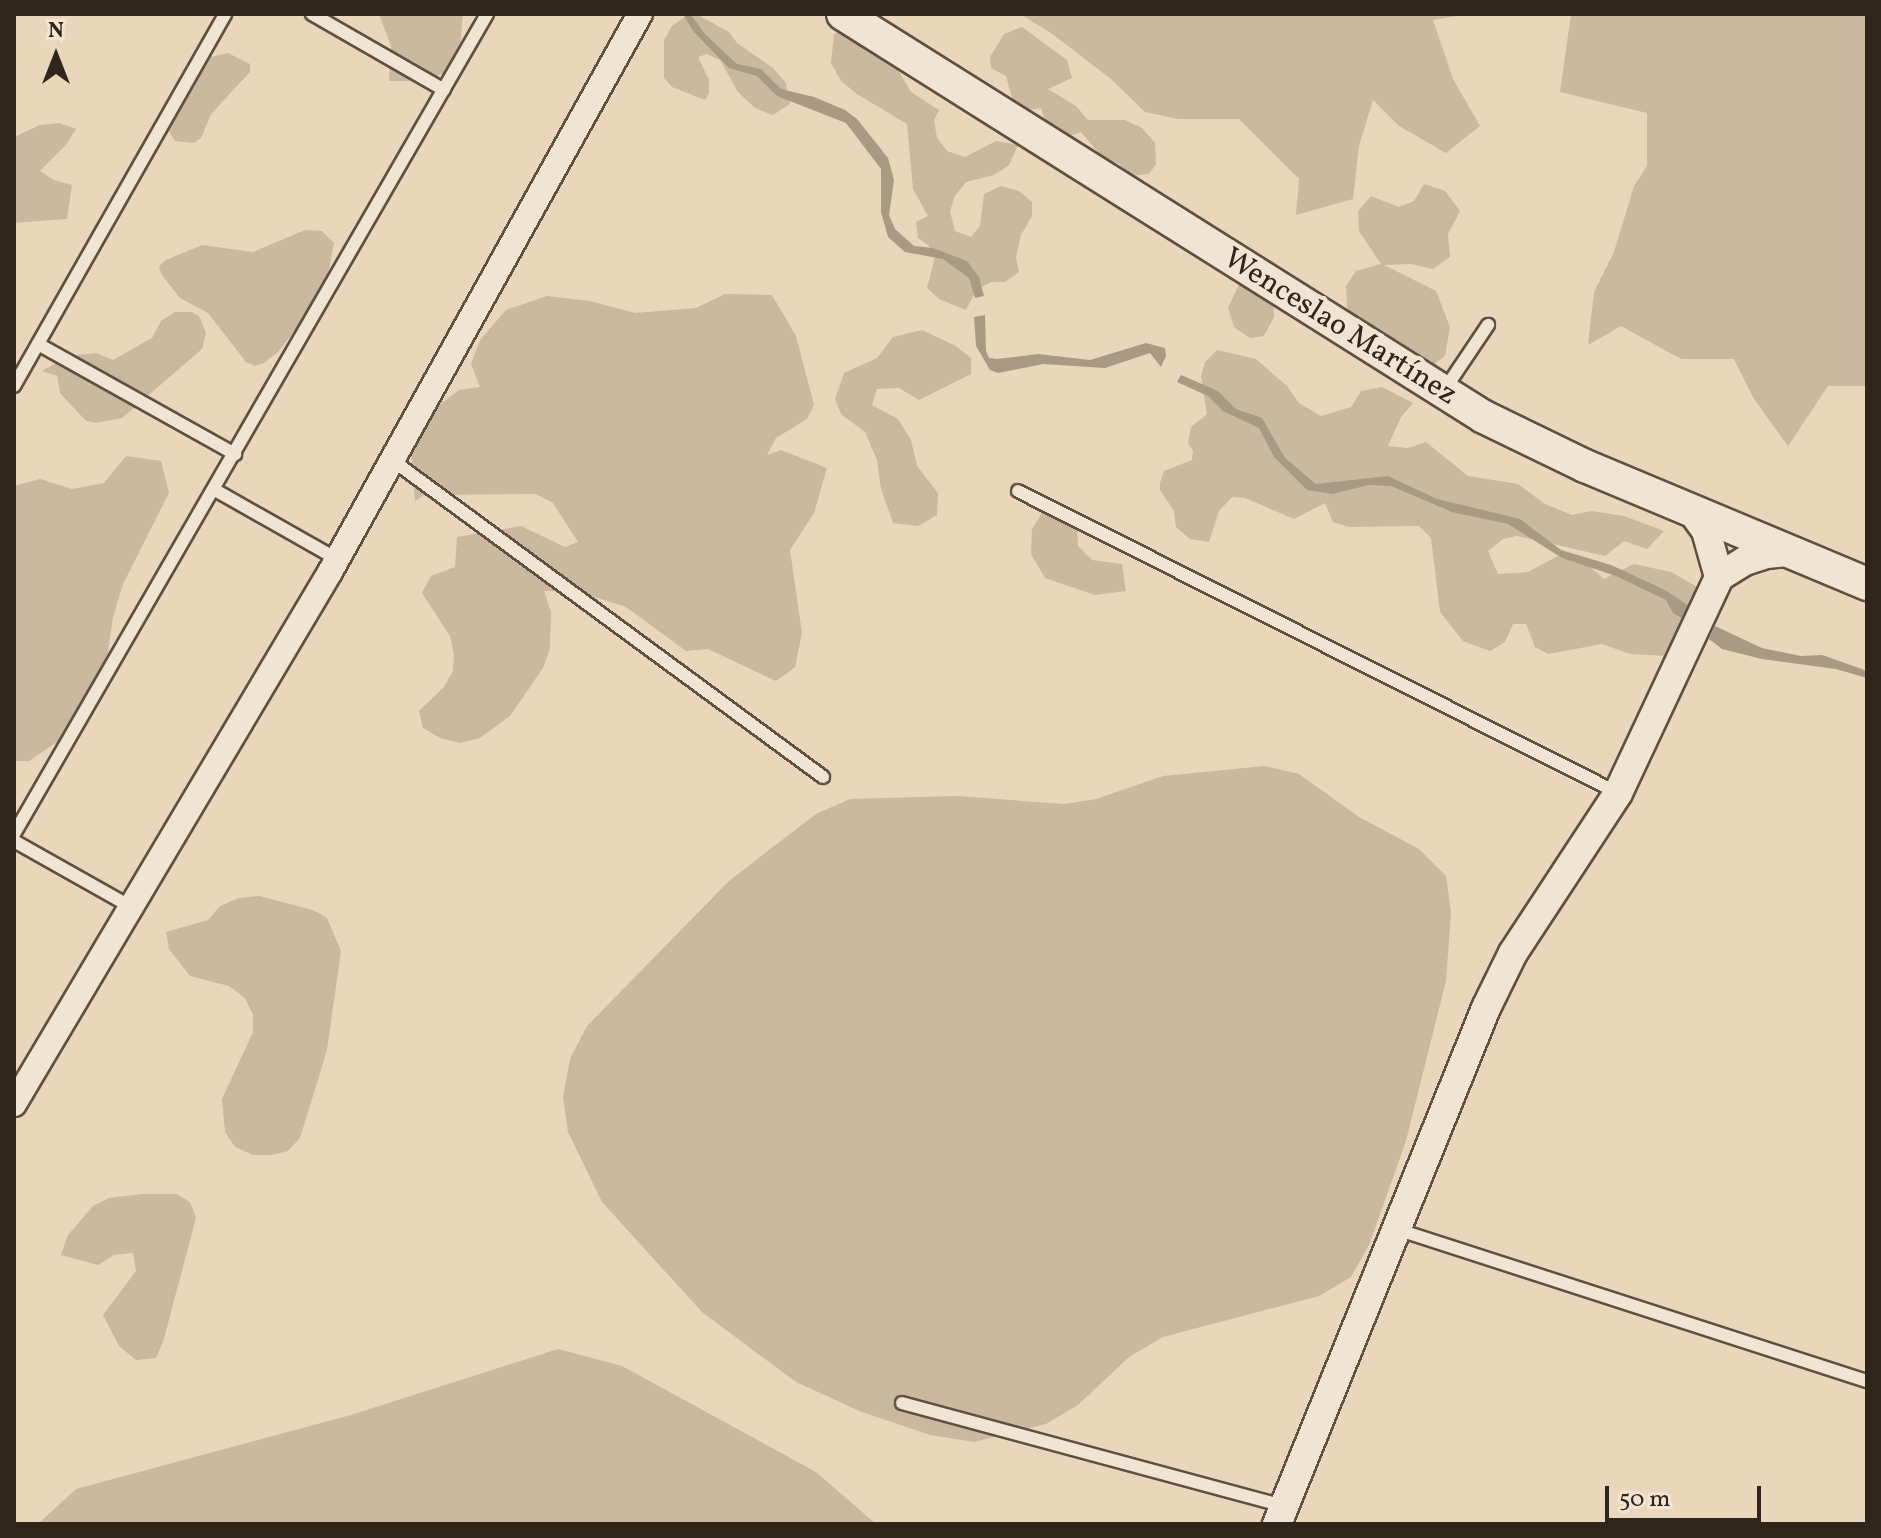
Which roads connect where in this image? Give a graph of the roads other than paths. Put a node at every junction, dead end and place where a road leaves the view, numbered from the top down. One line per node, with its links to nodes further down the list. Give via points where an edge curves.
1 (312, 14): 6 (lane)
2 (487, 14): 6 (lane)
3 (640, 14): 12 (street)
4 (843, 14): 10 (main road, Wenceslao Martínez)
5 (222, 15): 8 (lane)
6 (444, 90): 11 (lane)
7 (1488, 325): 10 (lane)
8 (38, 344): 9 (lane); 11 (lane)
9 (14, 386)
10 (1442, 393): 15 (main road, Wenceslao Martínez, via 1585,466)
11 (235, 454): 13 (lane)
12 (392, 460): 17 (street); 20 (lane)
13 (215, 490): 17 (lane); 22 (lane)
14 (1018, 491): 21 (lane)
15 (1691, 510): 16 (main road, Wenceslao Martínez); 18 (street, via 1706,531)
16 (1791, 552): 18 (street, via 1745,561); 19 (main road, Wenceslao Martínez)
17 (337, 559): 24 (street)
18 (1719, 577): 21 (street)
19 (1867, 584)
20 (823, 777)
21 (1618, 793): 26 (street, via 1513,953)
22 (14, 834)
23 (14, 841): 24 (lane)
24 (131, 907): 25 (street)
25 (14, 1104)
26 (1396, 1229): 27 (lane); 29 (street)
27 (1867, 1381)
28 (902, 1403): 29 (lane)
29 (1280, 1515)

